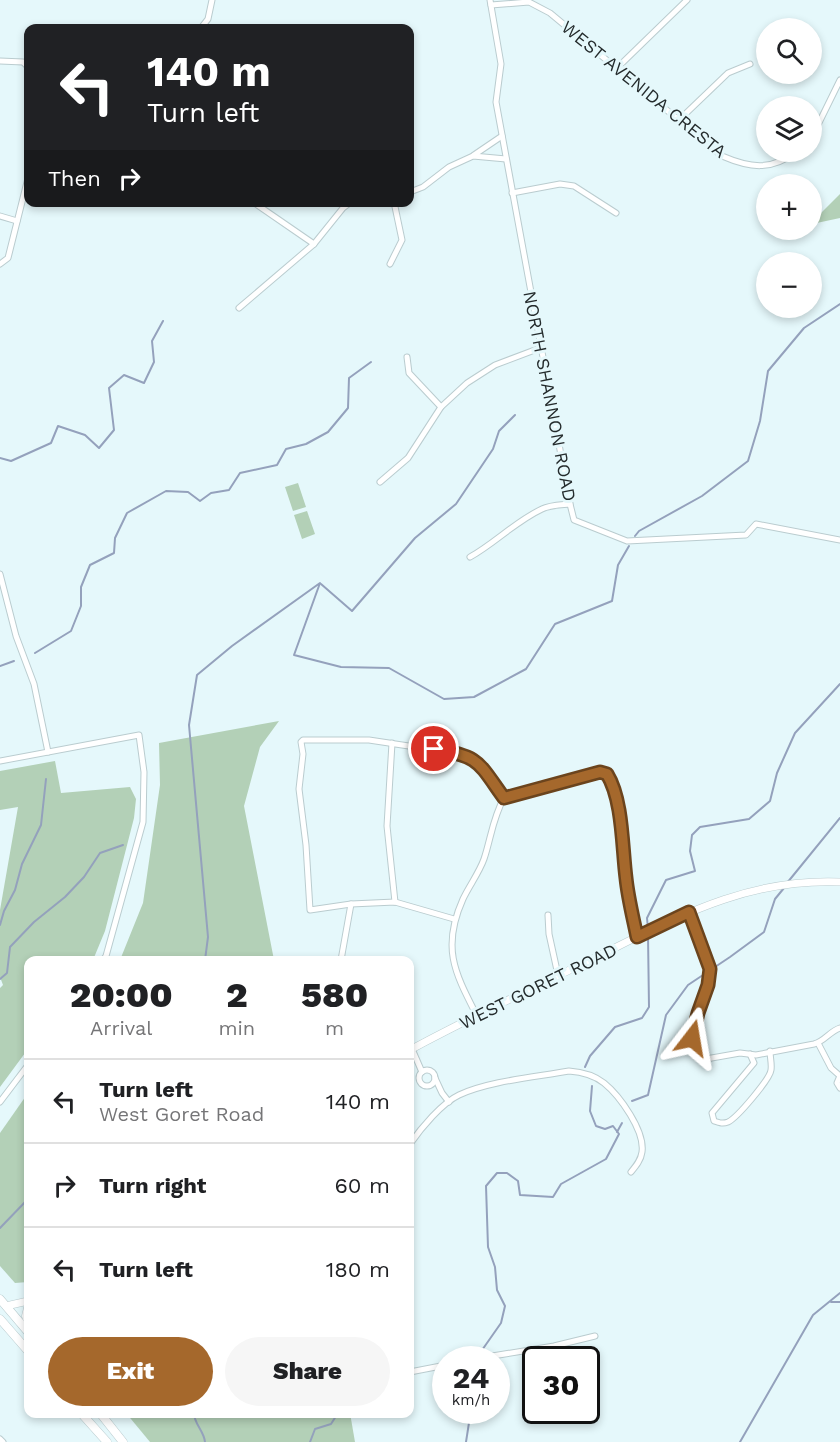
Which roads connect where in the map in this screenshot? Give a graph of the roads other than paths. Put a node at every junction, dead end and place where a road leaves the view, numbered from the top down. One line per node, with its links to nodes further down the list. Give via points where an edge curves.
1 (212, 0): 4 (street)
2 (687, 0): 8 (street)
3 (491, 3): 8 (street, WEST AVENIDA CRESTA, via 529,2 550,13); 12 (street, NORTH SHANNON ROAD, via 501,64 496,102)
4 (204, 24)
5 (0, 61): 7 (street)
6 (750, 64): 11 (street, via 728,73)
7 (24, 65)
8 (617, 68): 11 (street, WEST AVENIDA CRESTA)
9 (840, 80): 10 (street)
10 (822, 117)
11 (679, 120): 15 (street, WEST AVENIDA CRESTA, via 722,156 743,165)
12 (502, 136): 13 (street); 14 (street, NORTH SHANNON ROAD)
13 (473, 156): 14 (street); 16 (street)
14 (506, 159): 18 (street, NORTH SHANNON ROAD)
15 (777, 162)
16 (414, 190)
17 (24, 194): 24 (street)
18 (512, 194): 22 (street, via 560,184 574,186); 29 (street, NORTH SHANNON ROAD)
19 (260, 207): 25 (street)
20 (344, 207): 25 (street)
21 (395, 207): 27 (street, via 402,240)
22 (616, 213)
23 (0, 216): 24 (street)
24 (17, 221): 26 (street, via 8,258)
25 (314, 244): 28 (street)
26 (0, 264)
27 (390, 264)
28 (239, 308)
29 (540, 348): 31 (street, via 495,365); 33 (street, NORTH SHANNON ROAD)
30 (406, 357): 31 (street, via 409,374)
31 (441, 407): 32 (street, via 408,458)
32 (380, 482)
33 (570, 504): 34 (street, NORTH SHANNON ROAD, via 574,520 627,541 746,535 756,524); 35 (street, via 544,508)
34 (840, 540)
35 (470, 557)
36 (0, 574): 37 (street)
37 (1, 585): 39 (street, via 34,684)
38 (392, 743): 41 (street, via 471,758 482,766); 43 (street, via 387,826); 44 (street, via 303,740 301,745 299,789 310,910)
39 (48, 752): 40 (street); 49 (street, via 139,735 144,772 143,822)
40 (0, 761)
41 (504, 798): 47 (street, via 496,812 483,860); 48 (street, via 600,772 607,774 618,811)
42 (840, 882): 45 (street, WEST GORET ROAD, via 768,886 734,894)
43 (395, 902): 44 (street); 47 (street)
44 (351, 904): 50 (street)
45 (689, 912): 48 (street, WEST GORET ROAD); 57 (street, via 710,969 692,1038 693,1050 697,1057 706,1059)
46 (548, 915): 51 (street)
47 (454, 919): 52 (street, via 456,974)
48 (637, 937): 51 (street, WEST GORET ROAD)
49 (106, 956)
50 (342, 956)
51 (558, 975): 52 (street, WEST GORET ROAD)
52 (477, 1016): 55 (street, WEST GORET ROAD)
53 (840, 1029): 54 (street)
54 (818, 1043): 56 (street); 61 (street, via 831,1068)
55 (414, 1048)
56 (770, 1051): 57 (street); 57 (street, via 771,1071 767,1079 731,1121 721,1124 712,1113 754,1063)
57 (750, 1054)
58 (414, 1055): 60 (street)
59 (24, 1070): 66 (street)
60 (422, 1072): 62 (street, via 431,1071); 63 (street, via 420,1082)
61 (840, 1076): 64 (street)
62 (435, 1077): 63 (street); 65 (street)
63 (428, 1086): 65 (street)
64 (840, 1088)
65 (442, 1093): 67 (street)
66 (0, 1102)
67 (449, 1102): 68 (street); 69 (street, via 477,1088 581,1072 605,1084 638,1128 642,1153)
68 (414, 1140)
69 (631, 1172)
70 (0, 1299): 72 (main road)
71 (24, 1302): 72 (street)
72 (2, 1309): 74 (main road)
73 (0, 1319): 76 (main road)
74 (24, 1328)
75 (595, 1336): 77 (street)
76 (24, 1346)
77 (510, 1353)
78 (432, 1368): 79 (street)
79 (414, 1371)
80 (85, 1418): 82 (main road)
81 (104, 1418): 83 (main road)
82 (107, 1442)
83 (123, 1442)

